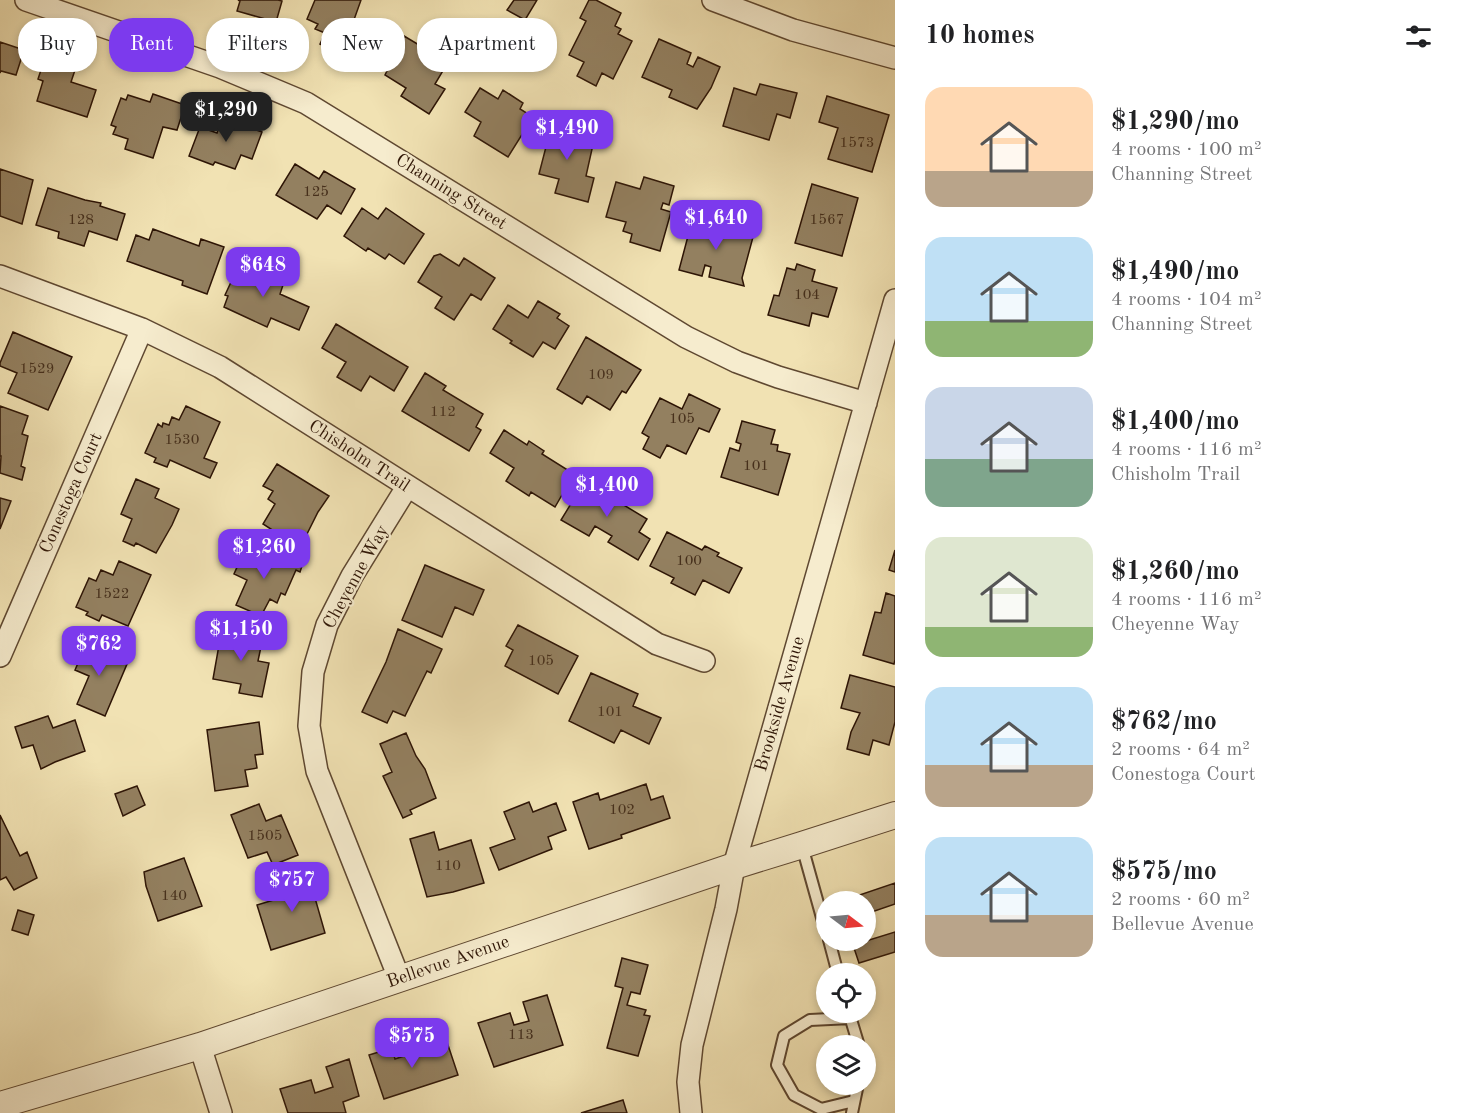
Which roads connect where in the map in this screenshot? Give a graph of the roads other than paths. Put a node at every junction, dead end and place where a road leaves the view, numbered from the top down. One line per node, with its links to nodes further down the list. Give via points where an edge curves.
1 (26, 0): 7 (street, Channing Street, via 220,67 306,103 686,337 747,366)
2 (713, 0): 3 (street, via 793,30)
3 (895, 58)
4 (0, 276): 6 (street, Chisholm Trail)
5 (895, 300): 7 (street, Brookside Avenue)
6 (142, 329): 8 (street, Chisholm Trail, via 220,367); 9 (street, Conestoga Court)
7 (866, 403): 13 (street, Brookside Avenue)
8 (407, 487): 10 (street, Chisholm Trail, via 657,644); 15 (street, Cheyenne Way, via 327,625 313,672 309,726 317,771)
9 (0, 656)
10 (704, 661)
11 (895, 815): 12 (street, Bellevue Avenue)
12 (802, 845): 13 (street, Bellevue Avenue); 14 (lane)
13 (734, 866): 15 (street, Bellevue Avenue); 22 (street, Brookside Avenue, via 692,1045 688,1082)
14 (816, 896)
15 (399, 978): 17 (street, Bellevue Avenue)
16 (816, 1019): 19 (lane, via 784,1036 777,1065 794,1095 821,1108)
17 (200, 1046): 20 (street, Bellevue Avenue); 21 (street)
18 (856, 1095): 19 (lane)
19 (855, 1101): 23 (lane)
20 (0, 1105)
21 (221, 1113)
22 (691, 1113)
23 (852, 1113)

